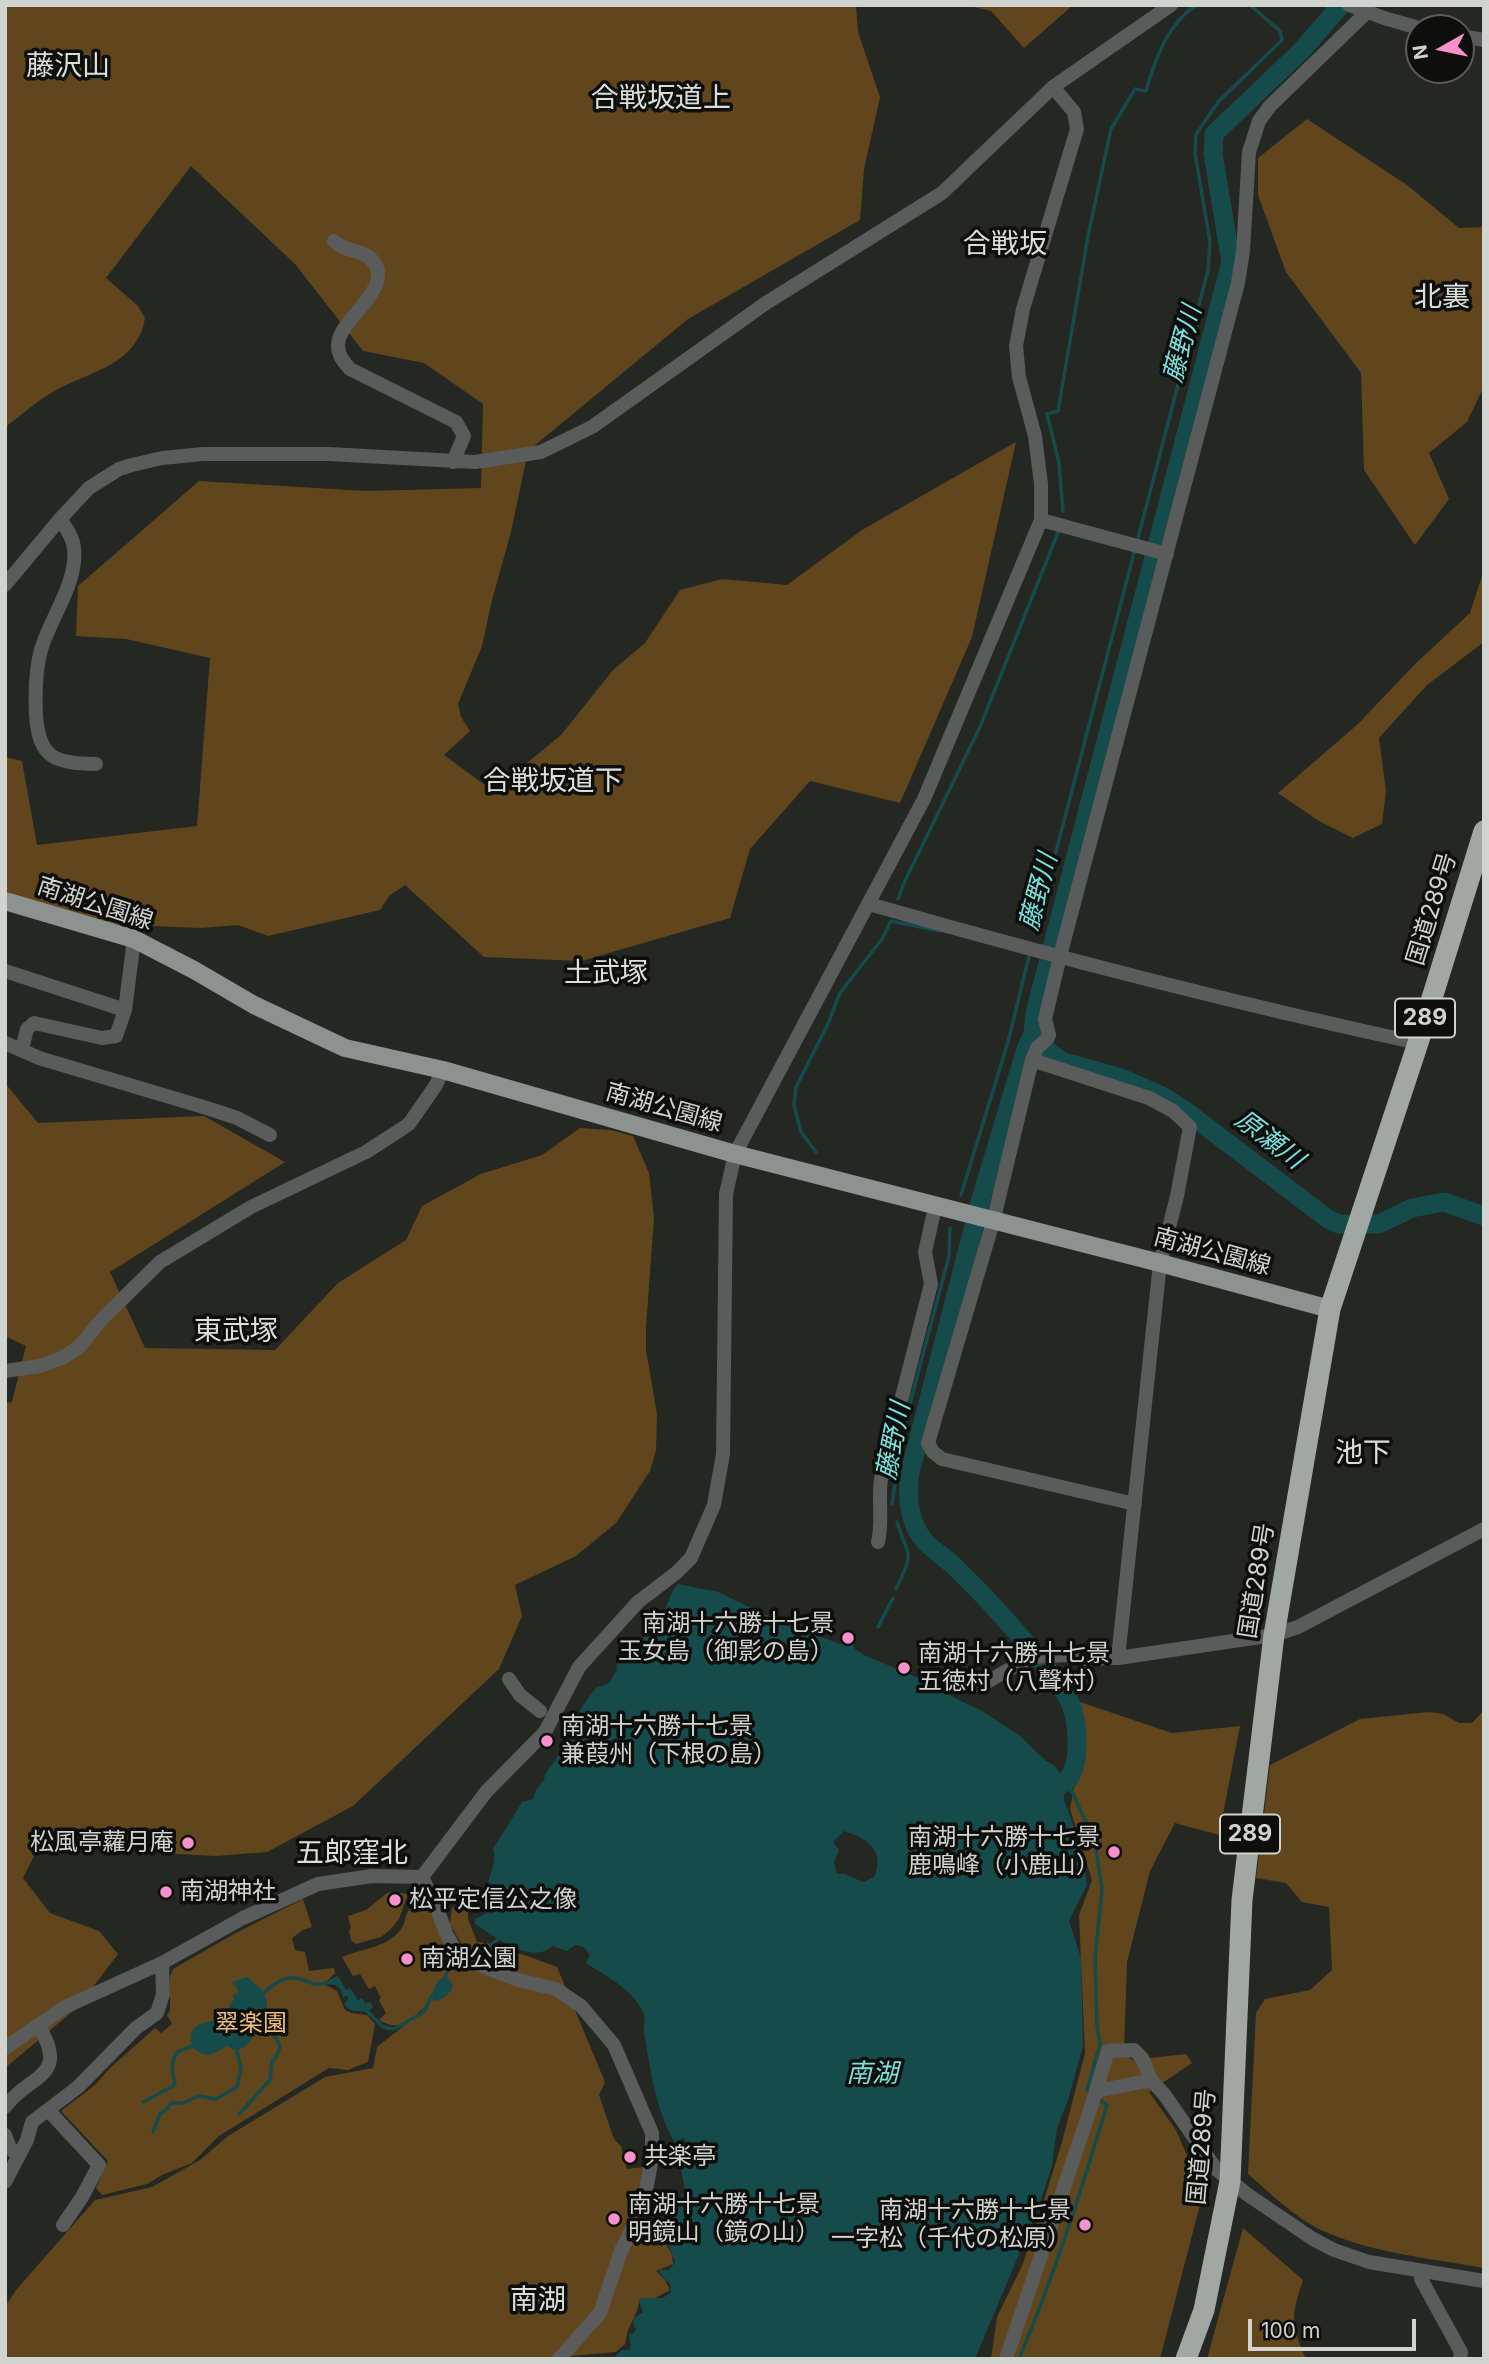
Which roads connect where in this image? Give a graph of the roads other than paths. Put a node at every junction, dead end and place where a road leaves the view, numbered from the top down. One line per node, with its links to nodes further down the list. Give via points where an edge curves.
1 (1171, 5): 4 (street)
2 (1358, 9): 3 (street); 9 (street, via 1270,106 1254,131 1238,283)
3 (1405, 24)
4 (1054, 87): 6 (street, via 942,193 766,303 592,427 541,452); 8 (street, via 1074,112 1077,129 1016,346 1035,436)
5 (334, 242): 6 (street, via 371,258 378,272 367,301 342,331 340,358 350,369 456,422 464,436)
6 (453, 462): 7 (street, via 329,454 162,458 119,469 101,479)
7 (60, 519): 10 (street); 11 (street, via 70,534 74,559 41,649 36,674 37,729 43,748 57,760)
8 (1041, 520): 9 (street); 15 (street, via 924,799)
9 (1167, 554): 17 (street)
10 (5, 585)
11 (96, 764)
12 (1484, 831): 13 (highway, 国道289号 / 289)
13 (1480, 854): 21 (highway, 国道289号 / 289)
14 (5, 901): 16 (main road, 南湖公園線)
15 (869, 904): 17 (street); 26 (street)
16 (134, 939): 19 (street); 24 (main road, 南湖公園線, via 345,1048)
17 (1060, 956): 21 (street); 23 (street, via 1045,1019 1049,1030)
18 (5, 971): 19 (street)
19 (125, 1010): 22 (street, via 116,1036 102,1038 34,1023 27,1029)
20 (5, 1043): 22 (street)
21 (1418, 1043): 30 (highway, 国道289号 / 289)
22 (22, 1049): 25 (street, via 219,1112)
23 (1039, 1049): 28 (street); 29 (street, via 1149,1098 1190,1127)
24 (443, 1070): 26 (main road, 南湖公園線); 31 (street, via 409,1124 366,1152 251,1207 160,1262 79,1347 62,1358)
25 (270, 1135)
26 (735, 1154): 27 (main road, 南湖公園線); 40 (street, via 726,1194 723,1454 714,1505 691,1558 638,1602 579,1667 545,1732 486,1792)
27 (935, 1207): 28 (main road, 南湖公園線); 34 (street, via 925,1252 931,1284 881,1479)
28 (993, 1222): 29 (main road, 南湖公園線); 32 (street, via 928,1443 942,1459)
29 (1160, 1263): 30 (main road, 南湖公園線); 32 (street)
30 (1330, 1309): 35 (highway, 国道289号 / 289)
31 (5, 1371)
32 (1135, 1504): 36 (street)
33 (1484, 1529): 35 (street, via 1298,1627)
34 (878, 1542)
35 (1274, 1635): 36 (street); 50 (highway, 国道289号 / 289, via 1242,1900)
36 (1118, 1658): 38 (street, via 1037,1656 986,1682)
37 (509, 1679): 39 (street)
38 (963, 1684)
39 (540, 1711)
40 (422, 1877): 41 (street, via 372,1876 318,1884 243,1918); 55 (street, via 459,1957 517,1980 556,1989 581,2006 614,2045 652,2133 643,2207 621,2251 600,2313)
41 (162, 1963): 42 (street, via 65,2007); 47 (street, via 163,1994 157,2013)
42 (38, 2025): 43 (street); 46 (street, via 48,2041 51,2056 47,2069)
43 (5, 2048)
44 (1151, 2080): 45 (street); 45 (street, via 1134,2050 1108,2050); 50 (street, via 1216,2169)
45 (1097, 2091): 56 (street)
46 (5, 2106)
47 (48, 2110): 49 (street, via 32,2122); 52 (street, via 99,2165)
48 (5, 2135): 49 (street)
49 (17, 2155): 51 (street)
50 (1230, 2181): 53 (street, via 1334,2250 1369,2262); 57 (highway, 国道289号 / 289, via 1204,2310)
51 (5, 2182)
52 (63, 2225)
53 (1424, 2271): 54 (street); 58 (street, via 1421,2279 1461,2352)
54 (1484, 2281)
55 (559, 2359)
56 (1006, 2359)
57 (1186, 2359)
58 (1460, 2359)

